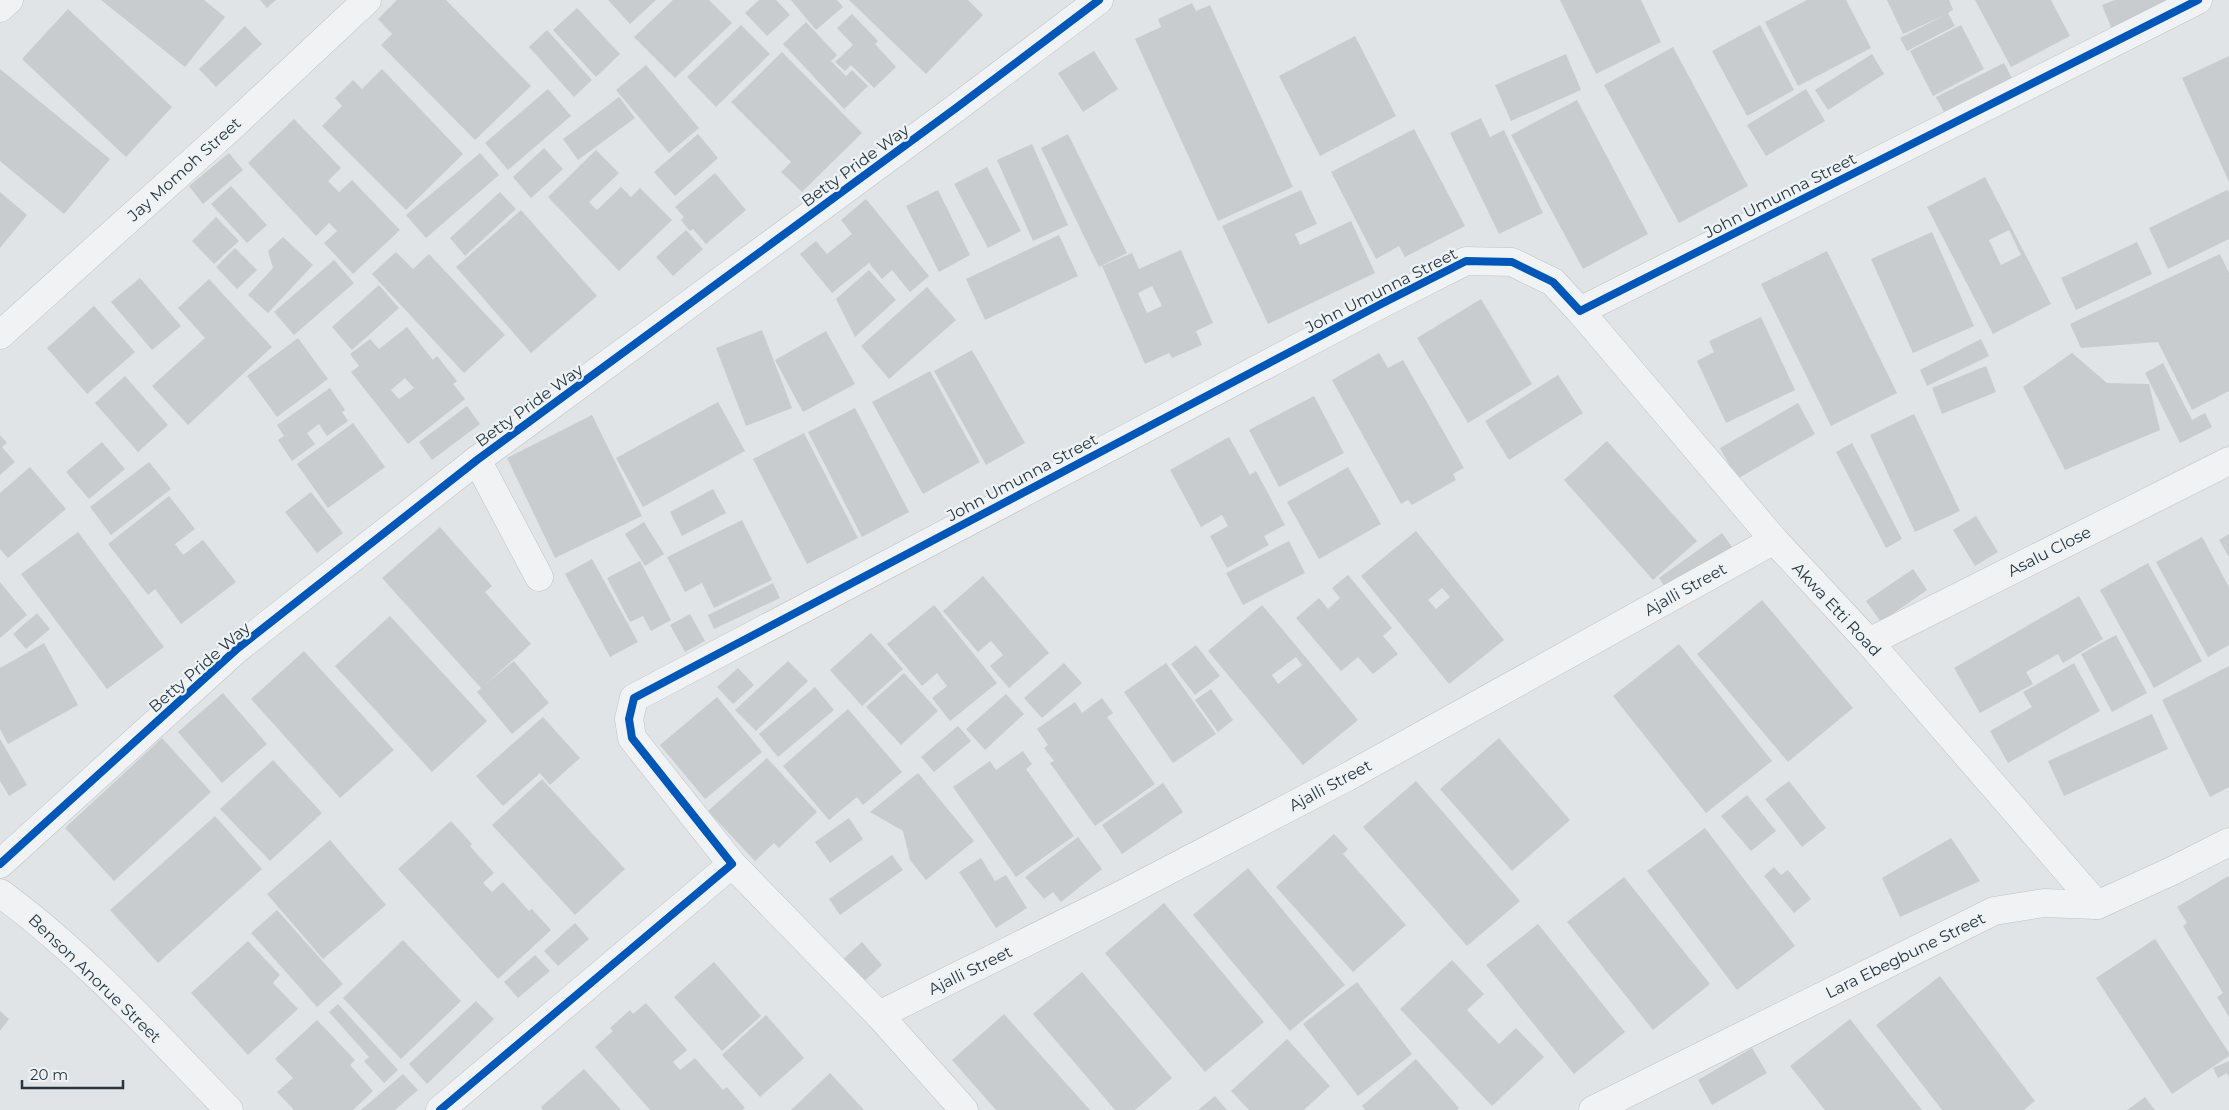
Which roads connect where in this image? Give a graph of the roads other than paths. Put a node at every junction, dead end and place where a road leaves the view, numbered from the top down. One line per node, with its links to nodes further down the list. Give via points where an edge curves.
1 (10, 0): 5 (street)
2 (367, 0): 7 (street, Jay Momoh Street, via 223,135)
3 (1099, 0): 8 (street, Betty Pride Way)
4 (2198, 0): 6 (street, John Umunna Street)
5 (0, 8)
6 (1580, 311): 10 (street, Akwa Etti Road); 15 (street, John Umunna Street, via 1553,282 1512,262 1466,261 634,698 629,719 632,738)
7 (0, 335)
8 (476, 460): 11 (street); 14 (street, Betty Pride Way, via 238,648)
9 (2229, 461): 12 (street, Asalu Close)
10 (1774, 540): 12 (street, Akwa Etti Road); 18 (street, Ajalli Street, via 1346,777 1125,893)
11 (539, 577)
12 (1869, 642): 17 (street, Akwa Etti Road)
13 (2229, 842): 17 (street, Lara Ebegbune Street, via 2172,872)
14 (0, 864)
15 (732, 864): 18 (street); 20 (street)
16 (0, 893): 19 (street, Benson Anorue Street, via 105,982)
17 (2097, 905): 22 (street, Lara Ebegbune Street, via 2044,903 1994,911)
18 (879, 1016): 21 (street)
19 (229, 1110)
20 (440, 1110)
21 (964, 1110)
22 (1593, 1110)

